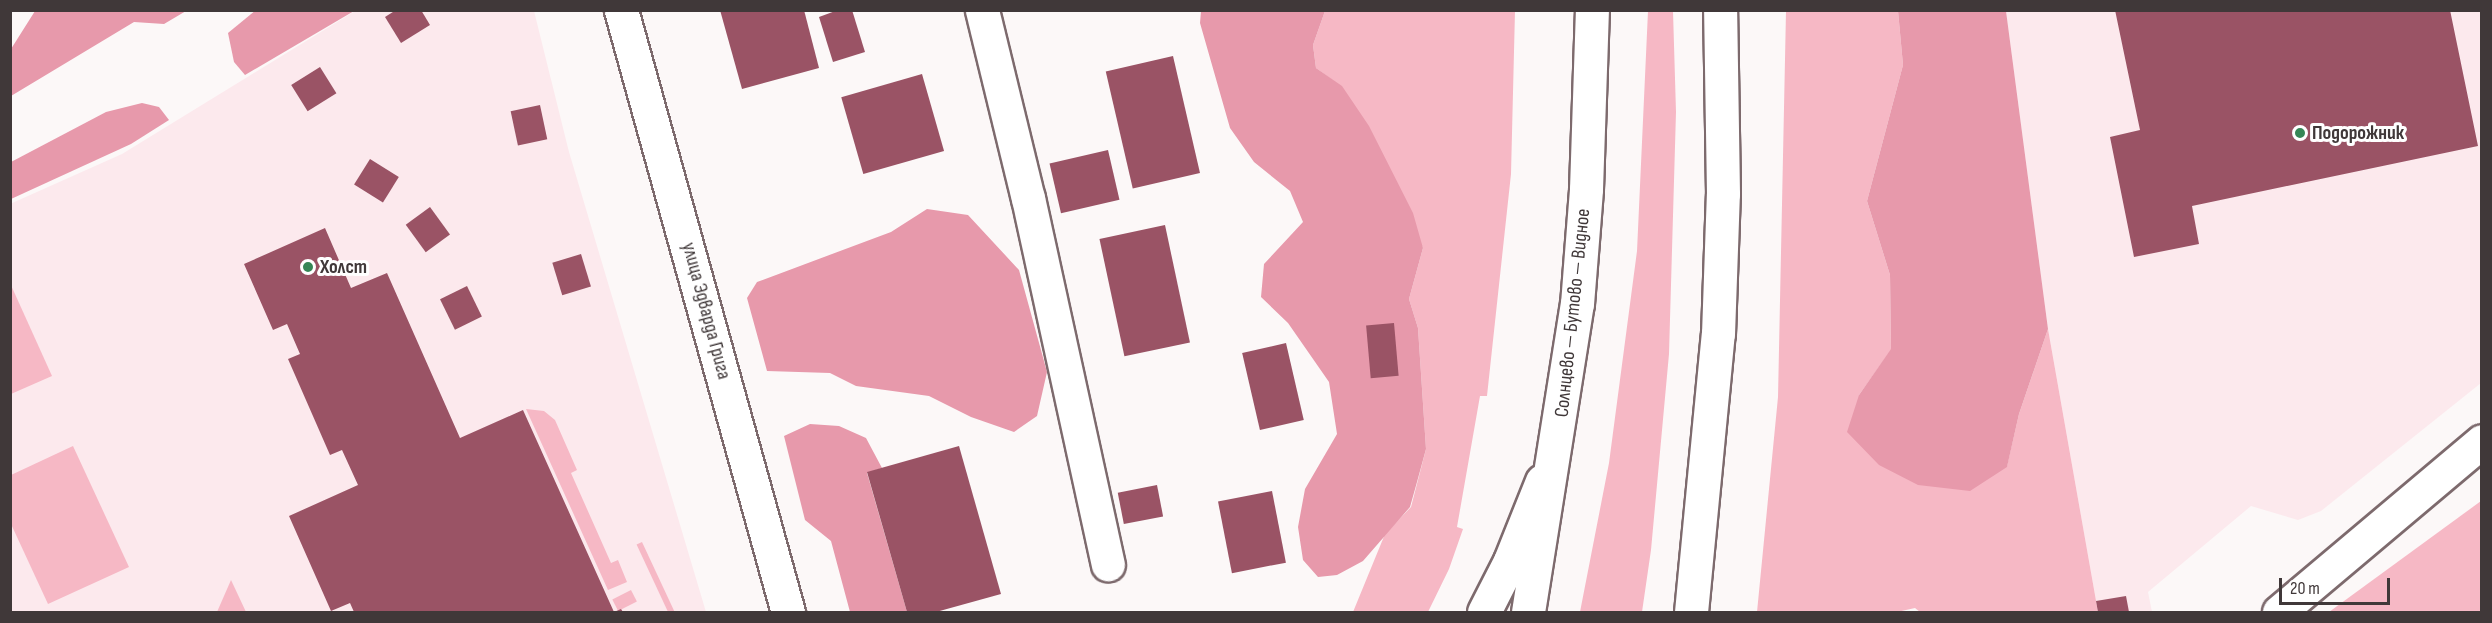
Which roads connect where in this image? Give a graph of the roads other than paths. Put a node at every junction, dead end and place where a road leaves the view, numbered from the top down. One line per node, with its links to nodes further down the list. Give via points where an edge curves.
1 (621, 10): 8 (street, улица Эдварда Грига)
2 (982, 10): 7 (street, via 1028,198)
3 (1592, 10): 5 (street, Солнцево — Бутово — Видное, via 1586,189)
4 (1720, 10): 11 (street, via 1722,194 1718,334)
5 (1565, 401): 9 (street, via 1539,489); 10 (street, Солнцево — Бутово — Видное)
6 (2481, 441): 12 (street)
7 (1108, 564)
8 (788, 612)
9 (1484, 612)
10 (1528, 612)
11 (1691, 612)
12 (2279, 612)

